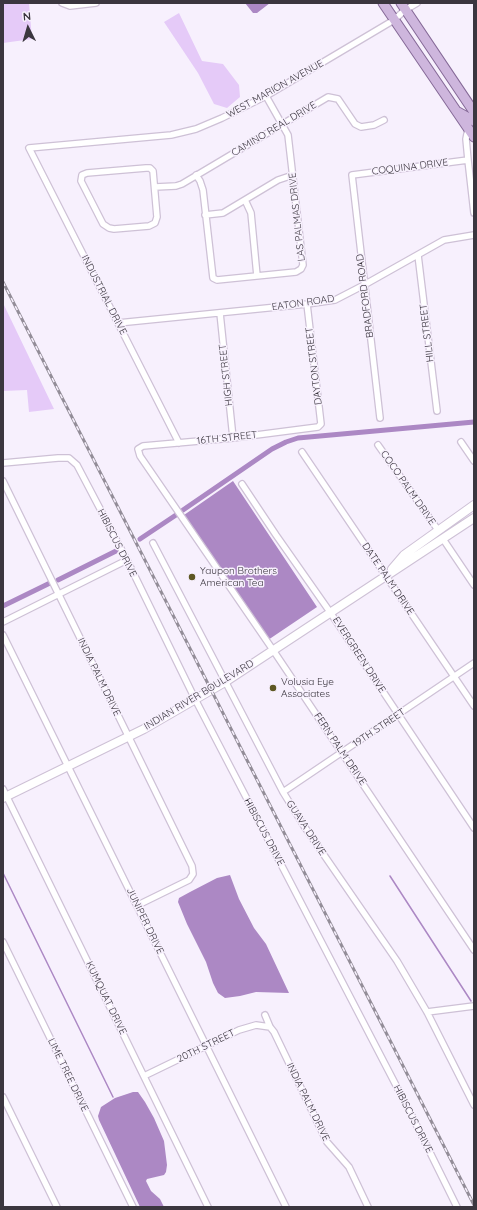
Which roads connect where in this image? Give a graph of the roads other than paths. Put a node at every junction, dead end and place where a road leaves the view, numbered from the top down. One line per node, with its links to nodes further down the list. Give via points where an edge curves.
1 (62, 3): 2 (street, via 70,6)
2 (96, 3)
3 (383, 3): 6 (main road)
4 (417, 3): 5 (street, WEST MARION AVENUE)
5 (403, 6): 6 (street, WEST MARION AVENUE); 9 (main road)
6 (394, 20): 7 (street, WEST MARION AVENUE); 8 (main road)
7 (266, 96): 12 (street, LAS PALMAS DRIVE); 15 (street, WEST MARION AVENUE, via 196,129 171,134)
8 (455, 110): 11 (main road); 13 (main road)
9 (474, 112)
10 (384, 120): 12 (street, CAMINO REAL DRIVE, via 361,127 355,124 338,99 328,97)
11 (474, 121)
12 (283, 124): 17 (street, CAMINO REAL DRIVE); 18 (street, LAS PALMAS DRIVE, via 288,135)
13 (468, 129): 14 (main road); 16 (street)
14 (474, 138)
15 (29, 148): 30 (street, INDUSTRIAL DRIVE)
16 (468, 160): 19 (street, COQUINA DRIVE); 22 (street)
17 (196, 175): 20 (street, CAMINO REAL DRIVE, via 176,186); 23 (street, LAS PALMAS DRIVE, via 202,185)
18 (293, 175): 21 (street, via 278,180); 26 (street, LAS PALMAS DRIVE, via 303,265 296,272)
19 (352, 175): 27 (street, BRADFORD ROAD)
20 (155, 187): 20 (street, via 153,171 150,168 87,173 82,175 81,181 103,224 114,229 149,226 155,223)
21 (245, 200): 23 (street, via 223,213); 26 (street, via 251,213)
22 (474, 213)
23 (205, 215): 26 (street, LAS PALMAS DRIVE, via 213,278 217,280)
24 (474, 235): 25 (street, EATON ROAD, via 444,240)
25 (418, 255): 27 (street, EATON ROAD); 31 (street, HILL STREET)
26 (258, 276)
27 (364, 285): 28 (street, EATON ROAD, via 335,300); 32 (street, BRADFORD ROAD)
28 (307, 304): 29 (street, EATON ROAD); 33 (street, DAYTON STREET, via 321,424)
29 (220, 313): 30 (street, EATON ROAD); 34 (street, HIGH STREET)
30 (118, 323): 36 (street, INDUSTRIAL DRIVE)
31 (437, 411)
32 (380, 418)
33 (318, 427): 34 (street, 16TH STREET)
34 (233, 438): 36 (street, 16TH STREET)
35 (461, 442): 40 (street)
36 (179, 443): 38 (street, 16TH STREET, via 143,446)
37 (378, 445): 46 (street, COCO PALM DRIVE)
38 (138, 450): 56 (street, FERN PALM DRIVE)
39 (302, 452): 50 (street, DATE PALM DRIVE)
40 (474, 461)
41 (3, 463): 49 (street, HIBISCUS DRIVE, via 69,458 77,465)
42 (3, 480): 52 (street, INDIA PALM DRIVE)
43 (242, 484): 53 (street, EVERGREEN DRIVE)
44 (474, 506): 46 (main road)
45 (474, 518): 47 (main road)
46 (438, 530): 50 (main road, via 404,555)
47 (443, 539): 50 (main road); 51 (street)
48 (153, 543): 59 (street, GUAVA DRIVE)
49 (127, 560): 52 (street); 60 (street, HIBISCUS DRIVE)
50 (386, 575): 53 (main road, INDIAN RIVER BOULEVARD); 58 (street, DATE PALM DRIVE)
51 (474, 584)
52 (59, 594): 54 (street); 63 (street, INDIA PALM DRIVE)
53 (330, 612): 56 (main road, INDIAN RIVER BOULEVARD); 62 (street, EVERGREEN DRIVE)
54 (3, 622)
55 (3, 635): 65 (street, JUNIPER DRIVE)
56 (273, 650): 59 (main road, INDIAN RIVER BOULEVARD); 64 (street, FERN PALM DRIVE)
57 (474, 663): 58 (street, 19TH STREET)
58 (454, 677): 61 (street, DATE PALM DRIVE); 62 (street, 19TH STREET)
59 (225, 682): 60 (main road, INDIAN RIVER BOULEVARD); 67 (street, GUAVA DRIVE)
60 (195, 699): 63 (main road, INDIAN RIVER BOULEVARD); 86 (street, HIBISCUS DRIVE)
61 (474, 706)
62 (398, 715): 64 (street, 19TH STREET); 69 (street, EVERGREEN DRIVE)
63 (129, 736): 65 (main road, INDIAN RIVER BOULEVARD); 70 (street, INDIA PALM DRIVE, via 192,866 193,874 188,880)
64 (342, 752): 67 (street, 19TH STREET); 72 (street, FERN PALM DRIVE)
65 (68, 766): 68 (main road, INDIAN RIVER BOULEVARD); 70 (street, JUNIPER DRIVE)
66 (3, 789): 68 (street, KUMQUAT DRIVE)
67 (283, 792): 74 (street, GUAVA DRIVE, via 397,961)
68 (5, 798): 78 (street, KUMQUAT DRIVE)
69 (474, 828)
70 (138, 905): 77 (street, JUNIPER DRIVE)
71 (3, 942): 82 (street, LIME TREE DRIVE)
72 (474, 950)
73 (474, 1006): 74 (street)
74 (427, 1012): 80 (street, GUAVA DRIVE)
75 (265, 1015): 76 (street, INDIA PALM DRIVE)
76 (270, 1027): 77 (street, 20TH STREET, via 256,1025); 85 (street, INDIA PALM DRIVE, via 327,1142 349,1167)
77 (207, 1046): 78 (street, 20TH STREET); 84 (street, JUNIPER DRIVE)
78 (144, 1076): 83 (street, KUMQUAT DRIVE)
79 (3, 1097): 81 (street)
80 (474, 1104)
81 (57, 1207)
82 (133, 1207)
83 (208, 1207)
84 (286, 1207)
85 (368, 1207)
86 (457, 1207)

